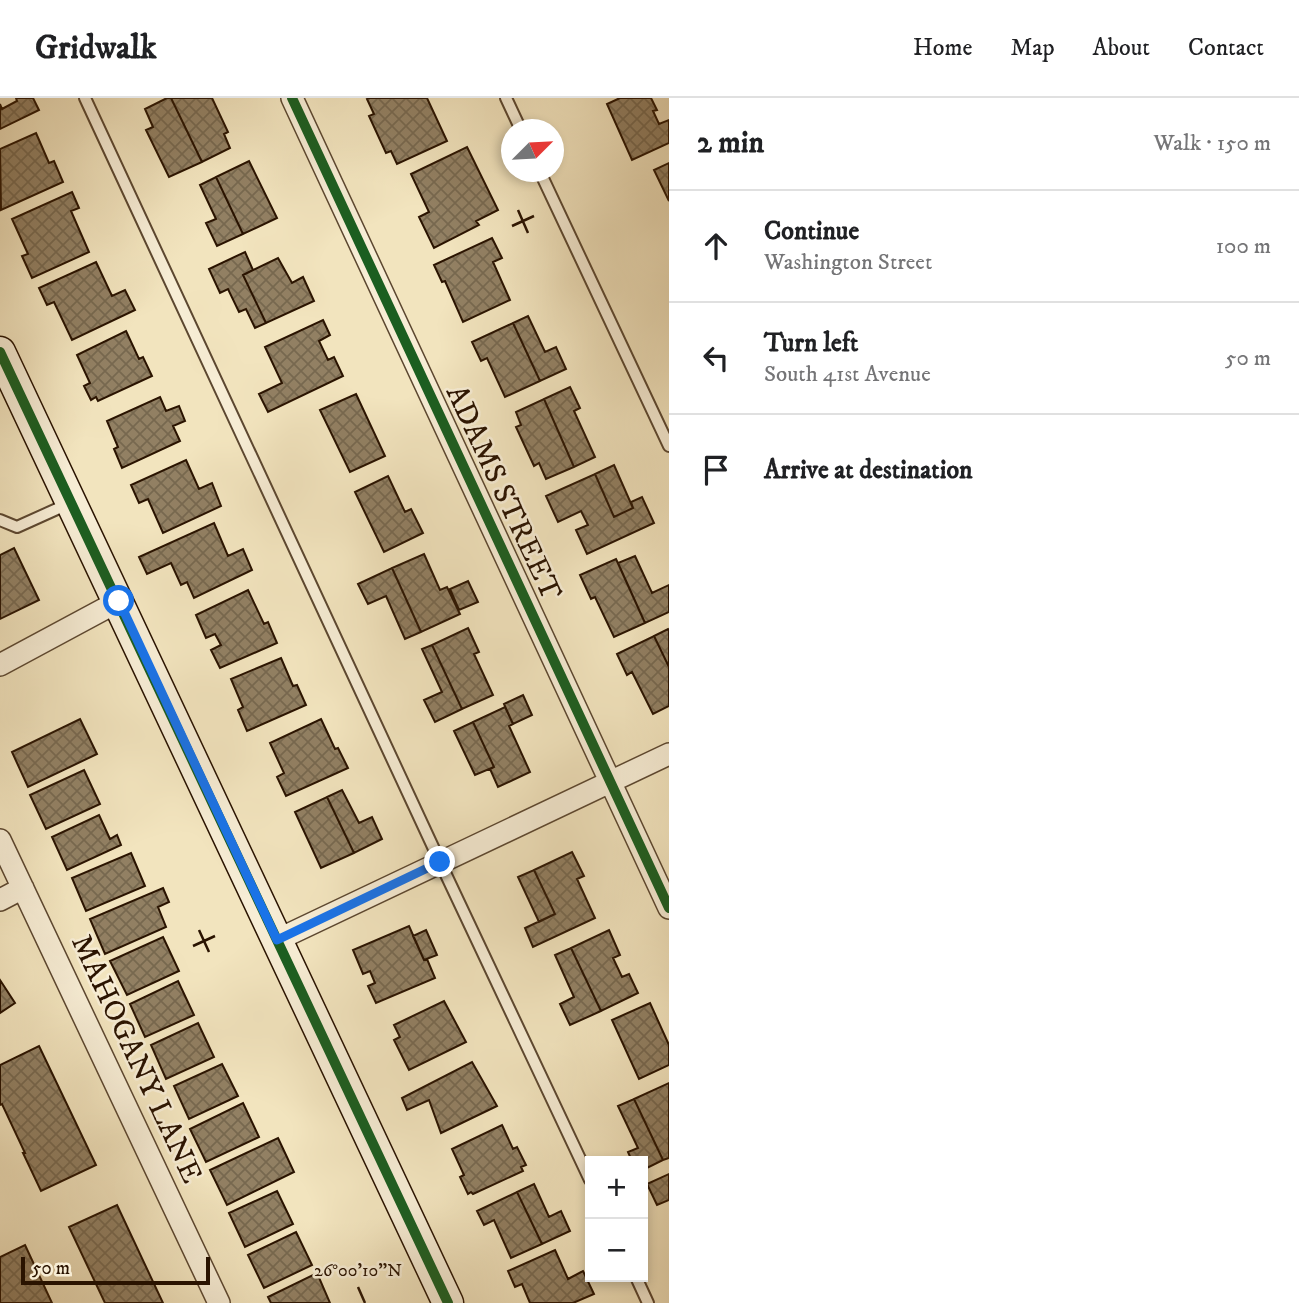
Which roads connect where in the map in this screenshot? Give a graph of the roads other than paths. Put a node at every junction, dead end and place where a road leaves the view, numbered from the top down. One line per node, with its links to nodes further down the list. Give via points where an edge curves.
1 (85, 98): 16 (lane)
2 (292, 98): 14 (street, ADAMS STREET)
3 (506, 98): 4 (lane)
4 (515, 119)
5 (545, 182): 8 (lane)
6 (0, 352): 7 (street)
7 (7, 384): 9 (street)
8 (669, 446)
9 (71, 503): 10 (lane, via 17,527); 11 (street)
10 (0, 520)
11 (119, 601): 12 (street); 20 (street)
12 (0, 665)
13 (669, 754): 14 (street)
14 (610, 782): 16 (street); 19 (street, ADAMS STREET)
15 (0, 840): 17 (street, MAHOGANY LANE)
16 (440, 862): 20 (street); 21 (lane)
17 (23, 888): 18 (street); 23 (street, MAHOGANY LANE)
18 (0, 900)
19 (669, 908)
20 (277, 940): 24 (street)
21 (585, 1169)
22 (638, 1282): 25 (lane)
23 (219, 1303)
24 (448, 1303)
25 (649, 1303)

